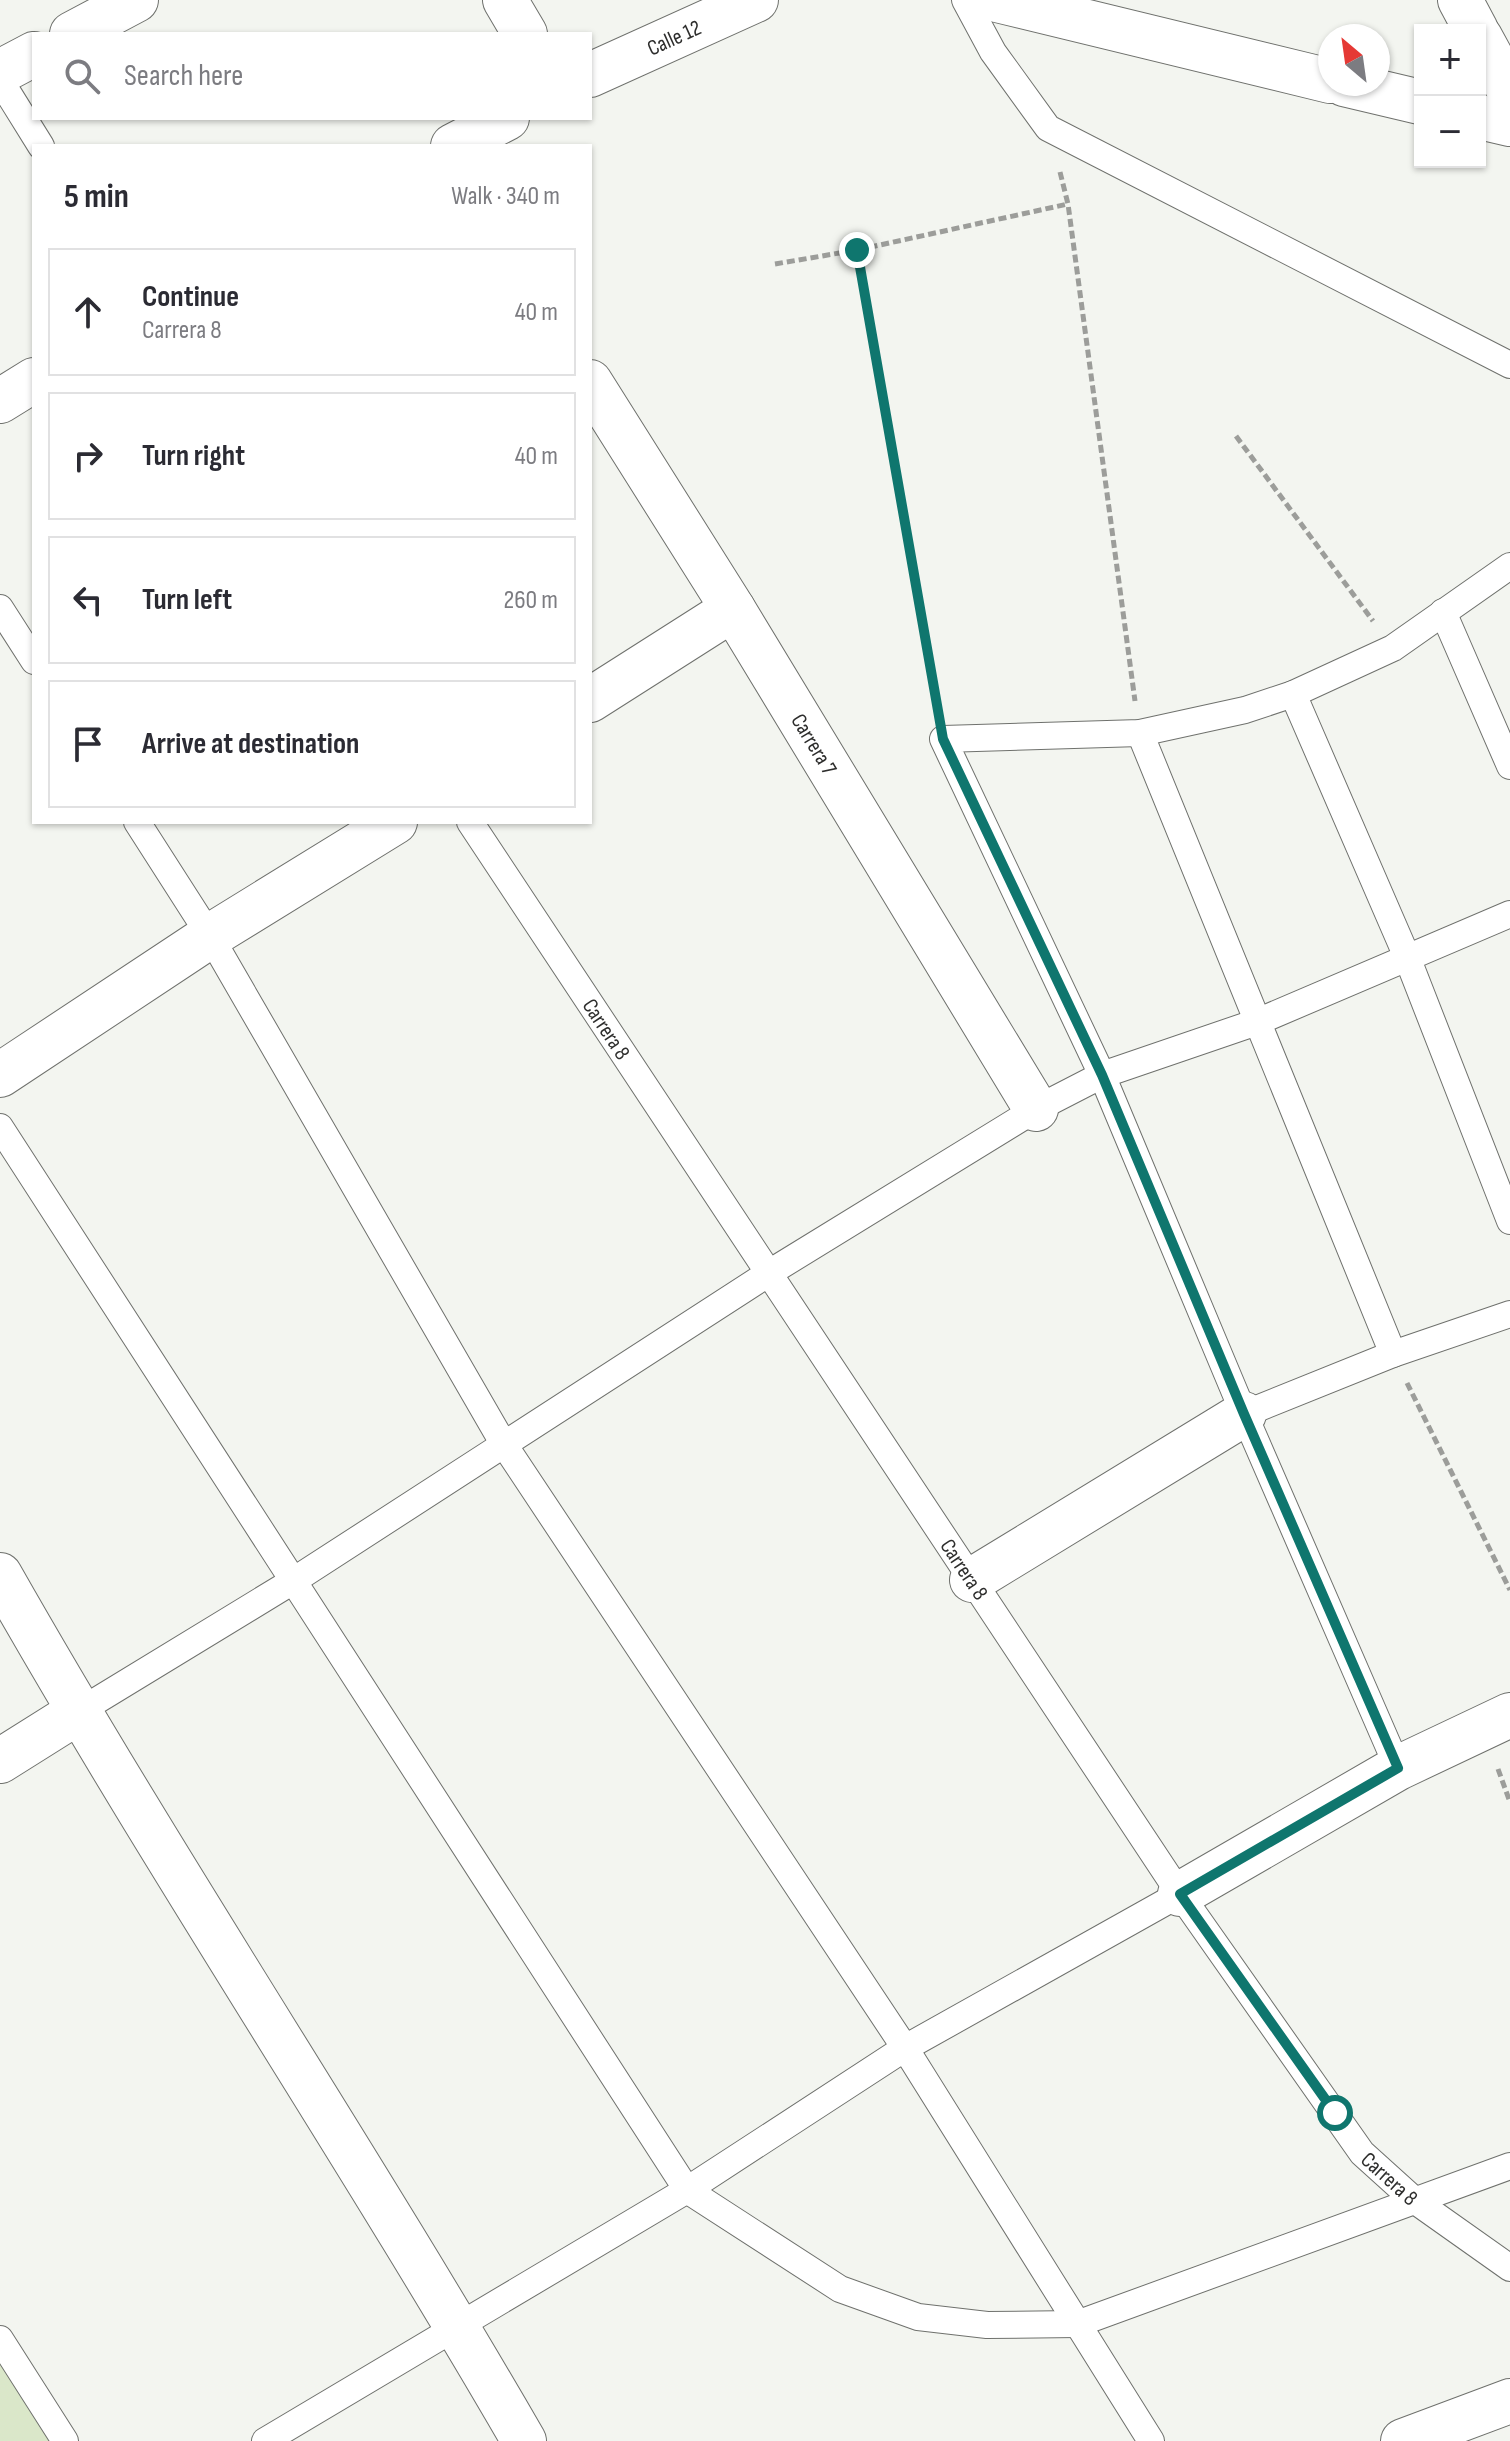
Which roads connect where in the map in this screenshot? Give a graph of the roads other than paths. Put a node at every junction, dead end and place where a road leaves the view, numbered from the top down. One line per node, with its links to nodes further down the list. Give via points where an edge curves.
1 (136, 0): 8 (street)
2 (505, 0): 9 (street)
3 (756, 0): 13 (street, Calle 12)
4 (965, 0): 24 (lane, via 993,52 1048,128)
5 (997, 0): 14 (street)
6 (1460, 0): 7 (street)
7 (1473, 24)
8 (76, 32)
9 (524, 32)
10 (1486, 48): 16 (street)
11 (32, 55): 12 (street)
12 (0, 72)
13 (592, 74)
14 (1318, 78)
15 (0, 80): 22 (lane)
16 (1510, 92)
17 (1390, 95): 18 (street)
18 (1414, 101)
19 (1486, 118): 21 (street)
20 (503, 120): 23 (street)
21 (1510, 124)
22 (40, 144)
23 (457, 144)
24 (1510, 365)
25 (32, 381): 27 (street)
26 (592, 385): 30 (street, Carrera 7)
27 (0, 401)
28 (1510, 566): 31 (lane)
29 (0, 608): 32 (lane)
30 (733, 609): 34 (street); 46 (street, Carrera 7)
31 (1443, 612): 33 (lane, via 1393,648); 36 (lane)
32 (32, 658)
33 (1293, 694): 35 (lane); 42 (lane)
34 (592, 699)
35 (1140, 733): 43 (lane); 45 (lane, via 943,739)
36 (1510, 766)
37 (138, 824): 41 (lane)
38 (392, 824): 41 (street)
39 (471, 824): 49 (lane, Carrera 8)
40 (1510, 914): 42 (lane)
41 (210, 936): 44 (street); 53 (lane)
42 (1407, 957): 43 (lane); 48 (lane)
43 (1257, 1022): 45 (lane); 51 (lane)
44 (0, 1075)
45 (1102, 1075): 46 (lane); 52 (lane)
46 (1036, 1109): 49 (lane)
47 (0, 1127): 56 (lane)
48 (1510, 1221)
49 (769, 1273): 53 (lane); 55 (lane, Carrera 8)
50 (1510, 1314): 51 (lane)
51 (1393, 1354): 52 (lane)
52 (1244, 1414): 55 (street); 60 (lane)
53 (503, 1443): 56 (lane); 62 (lane)
54 (0, 1575): 57 (street)
55 (972, 1580): 61 (lane, Carrera 8)
56 (293, 1581): 57 (lane); 64 (lane)
57 (78, 1712): 59 (street); 68 (street)
58 (1510, 1715): 60 (street)
59 (0, 1761)
60 (1398, 1768): 61 (street)
61 (1180, 1894): 62 (lane); 65 (lane, Carrera 8, via 1362,2153)
62 (905, 2048): 64 (lane); 67 (lane)
63 (1510, 2166): 65 (lane)
64 (687, 2190): 67 (lane, via 840,2289 918,2317 987,2325); 68 (lane)
65 (1414, 2200): 66 (lane, Carrera 8); 67 (lane)
66 (1510, 2268)
67 (1077, 2324): 75 (lane)
68 (458, 2328): 73 (lane); 74 (street)
69 (0, 2339): 72 (lane)
70 (1510, 2401): 71 (street)
71 (1412, 2439)
72 (65, 2441)
73 (265, 2441)
74 (524, 2441)
75 (1151, 2441)

